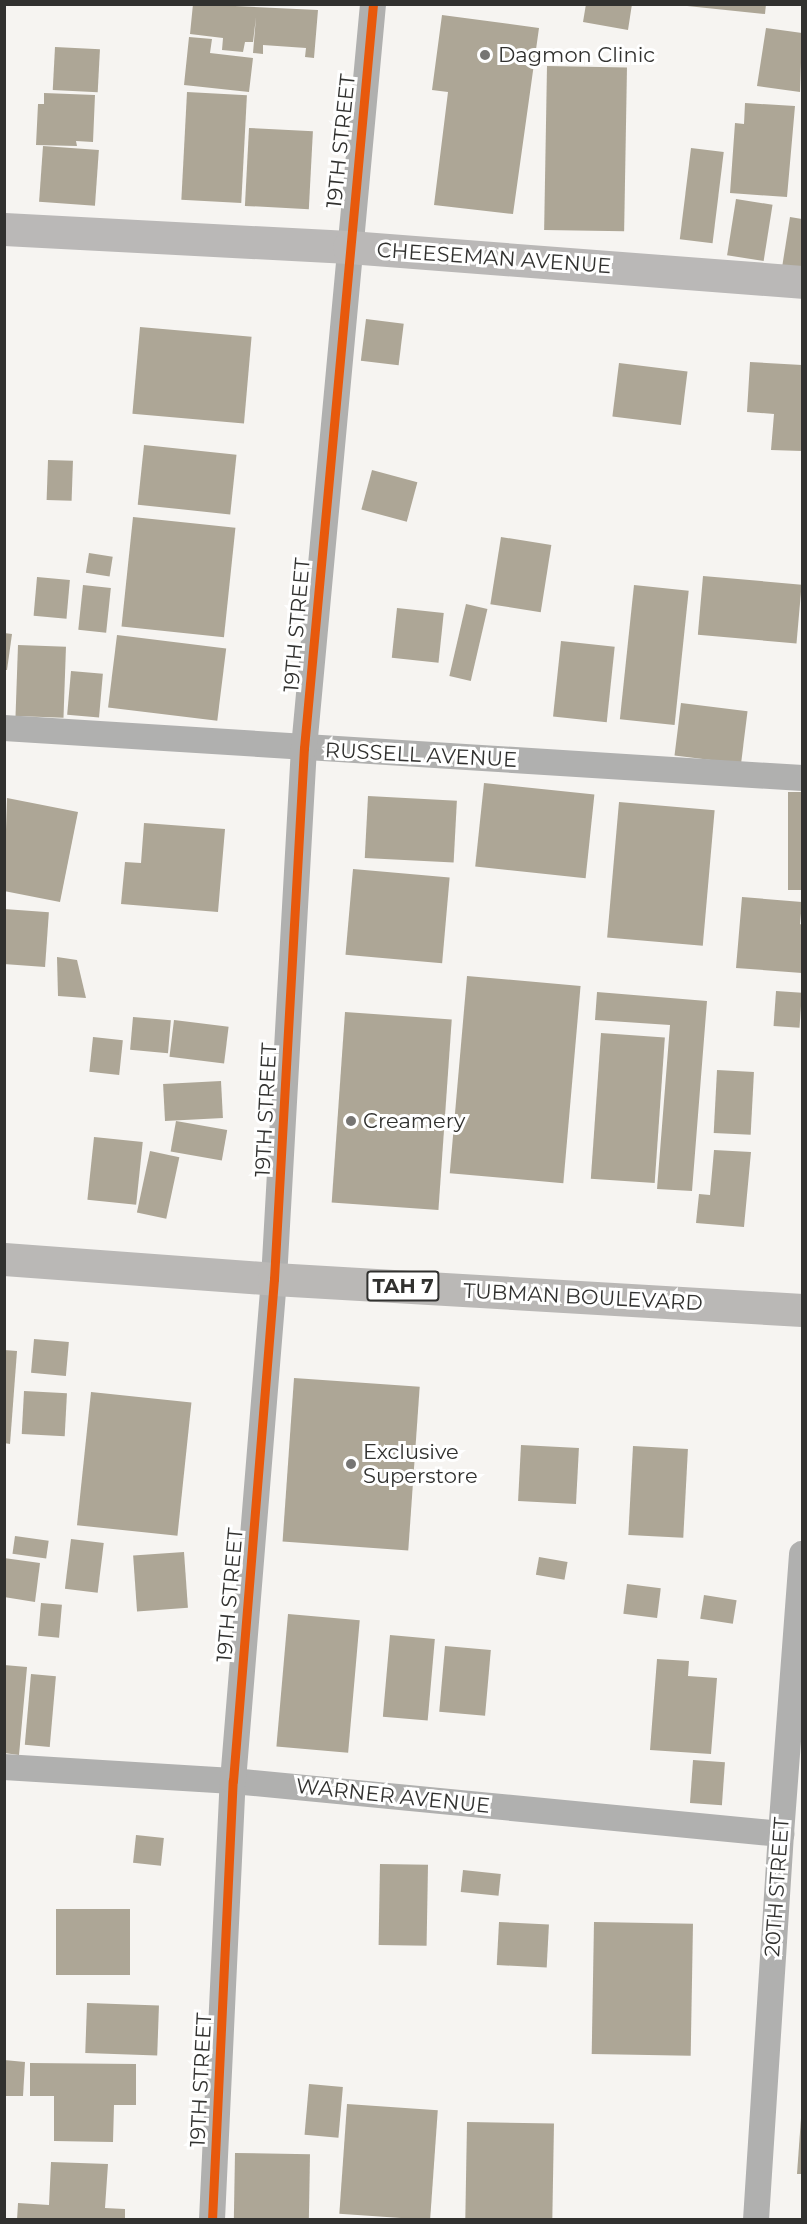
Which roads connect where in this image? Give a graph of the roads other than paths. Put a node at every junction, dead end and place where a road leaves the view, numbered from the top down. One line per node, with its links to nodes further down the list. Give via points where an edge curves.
1 (373, 4): 3 (street, 19TH STREET)
2 (4, 229): 3 (street, CHEESEMAN AVENUE)
3 (349, 247): 4 (street, CHEESEMAN AVENUE); 6 (street, 19TH STREET)
4 (802, 282)
5 (4, 728): 6 (street, RUSSELL AVENUE)
6 (304, 748): 7 (street, RUSSELL AVENUE); 9 (street, 19TH STREET)
7 (802, 778)
8 (4, 1259): 9 (highway, TUBMAN BOULEVARD / TAH 7)
9 (274, 1279): 10 (highway, TUBMAN BOULEVARD / TAH 7); 13 (street, 19TH STREET)
10 (802, 1310)
11 (802, 1554): 14 (street, 20TH STREET)
12 (4, 1767): 13 (street, WARNER AVENUE)
13 (234, 1781): 14 (street, WARNER AVENUE); 15 (street, 19TH STREET)
14 (781, 1834): 16 (street, 20TH STREET)
15 (212, 2220)
16 (756, 2220)

